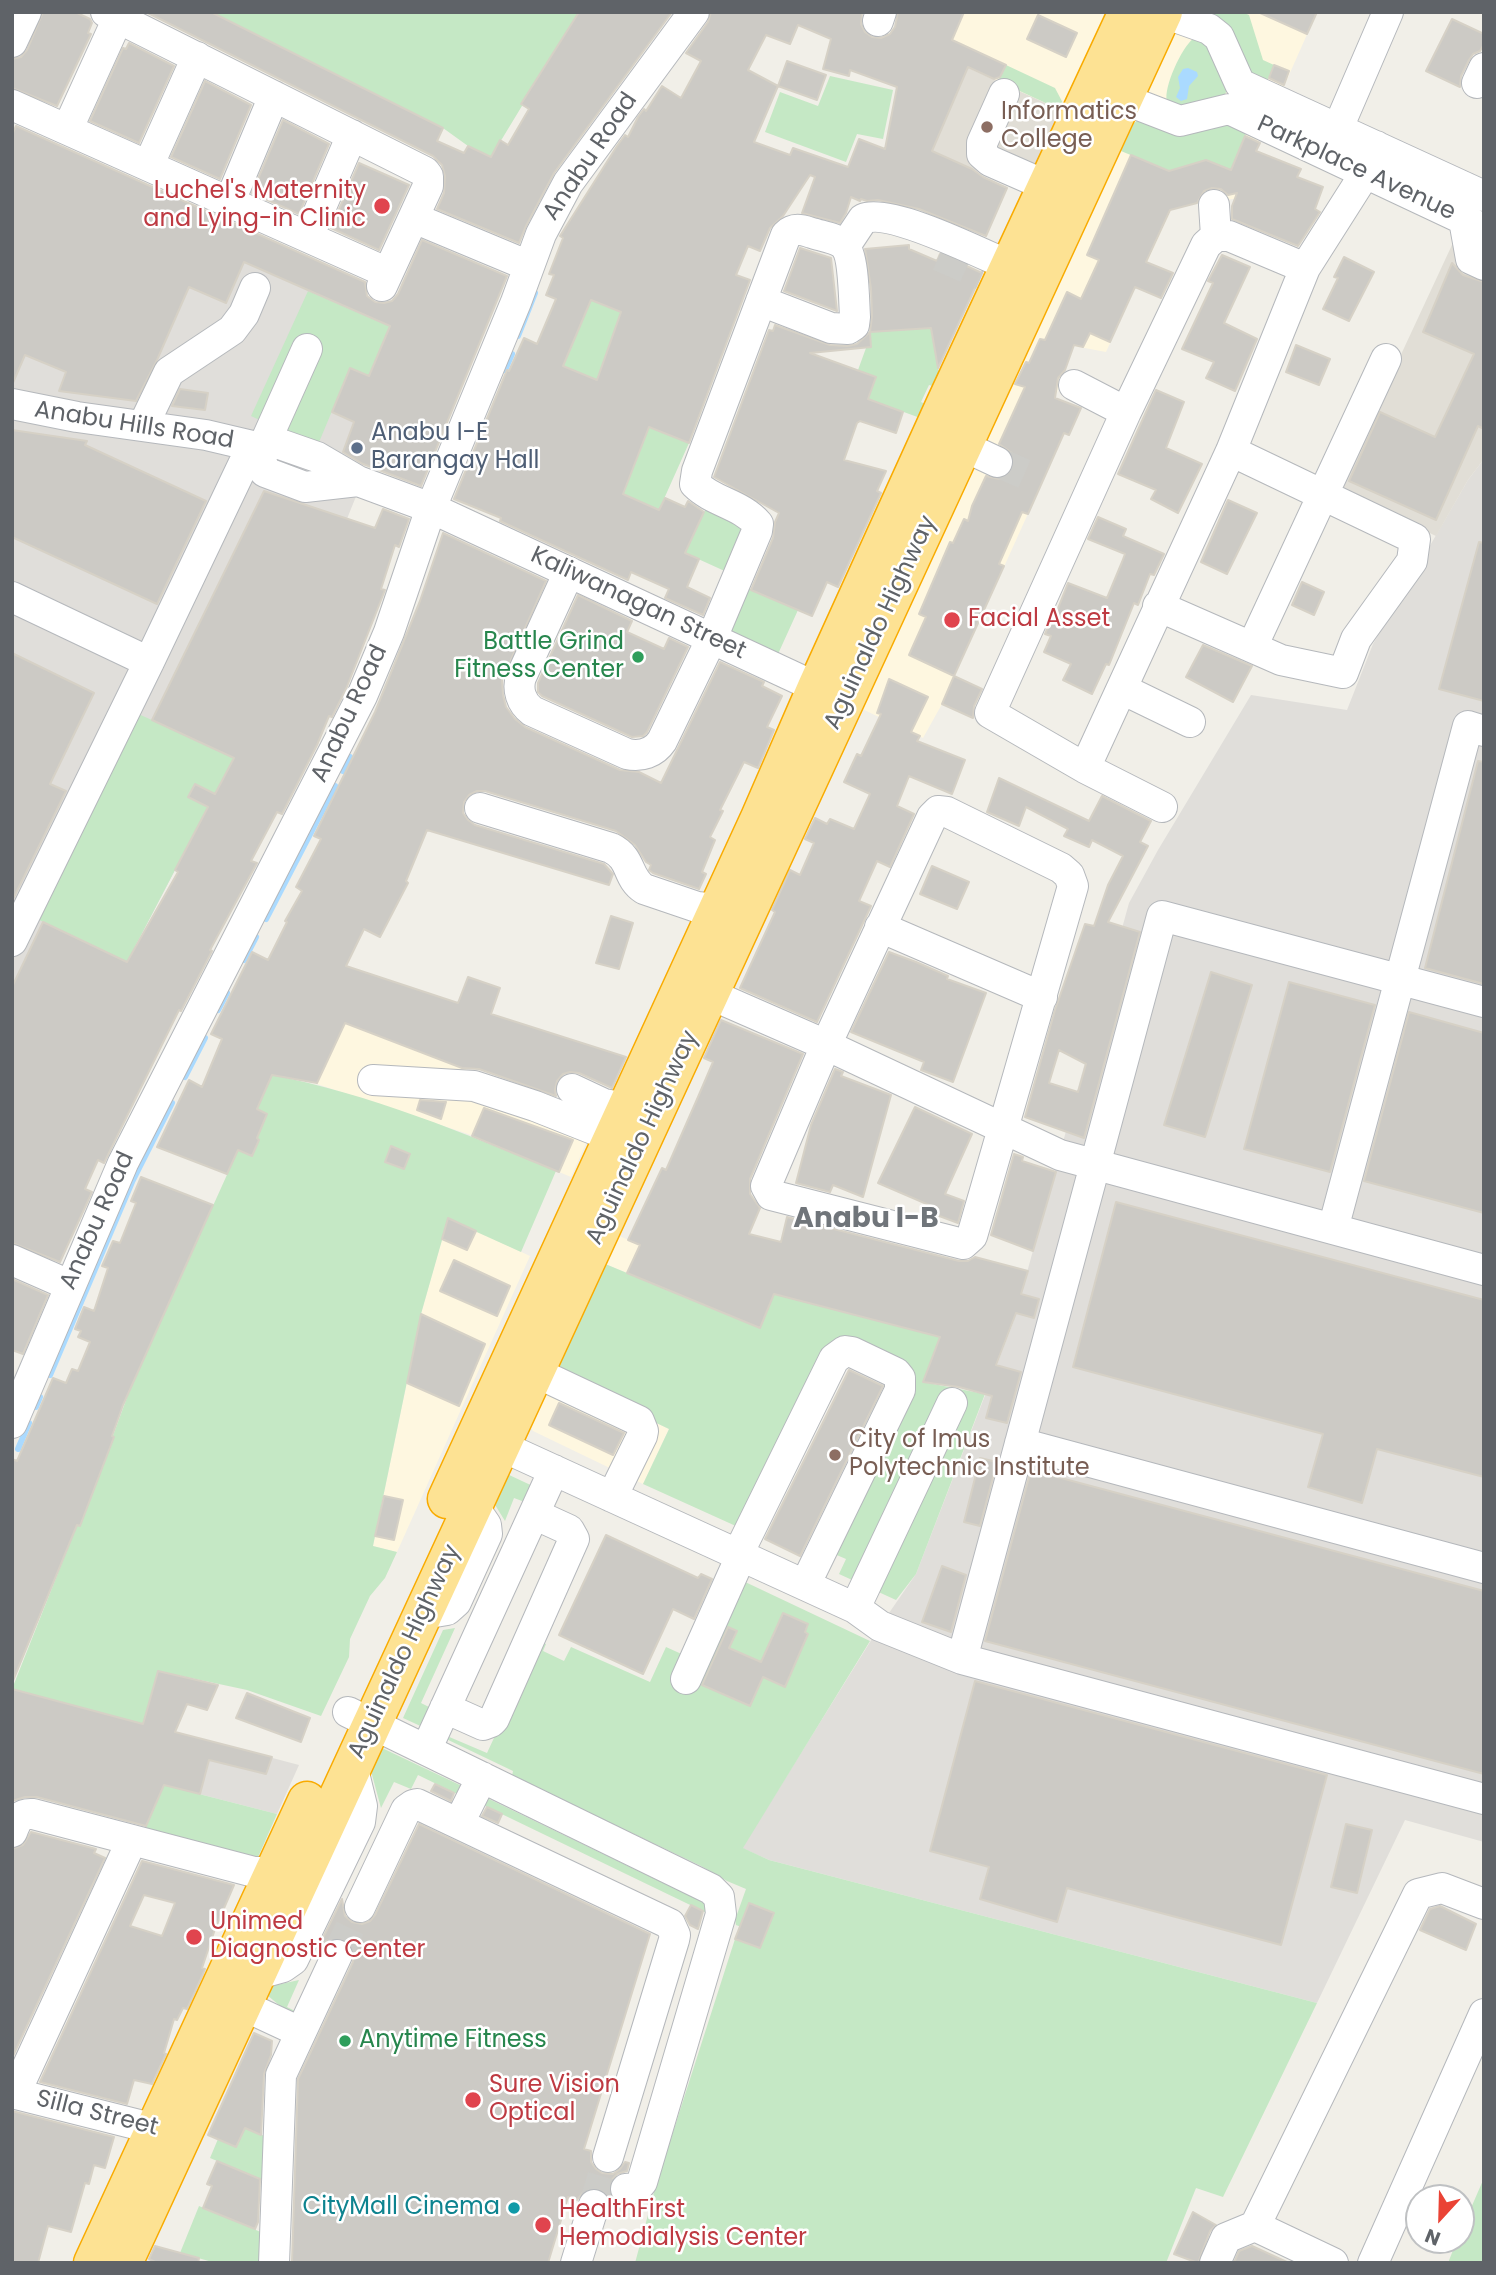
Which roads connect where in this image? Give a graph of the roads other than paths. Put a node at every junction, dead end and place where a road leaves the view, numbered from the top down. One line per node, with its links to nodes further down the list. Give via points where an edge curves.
1 (26, 12): 7 (street)
2 (694, 12): 31 (street, Anabu Road, via 559,198)
3 (1128, 12): 19 (highway, Aguinaldo Highway)
4 (1162, 12): 11 (highway, Aguinaldo Highway); 12 (street, Parkplace Avenue, via 1220,37)
5 (1388, 12): 15 (street)
6 (112, 15): 8 (street); 14 (street)
7 (12, 42)
8 (197, 57): 10 (street); 18 (street)
9 (1004, 94): 19 (street, via 982,153 990,161)
10 (274, 96): 16 (street); 21 (street)
11 (1123, 99): 12 (street, Parkplace Avenue, via 1180,121); 43 (highway, Aguinaldo Highway)
12 (1242, 100): 15 (street, Parkplace Avenue); 17 (street, Parkplace Avenue)
13 (12, 105): 14 (street)
14 (68, 128): 18 (street)
15 (1338, 128): 17 (street, Parkplace Avenue)
16 (352, 135): 23 (street, via 425,172 428,186); 26 (street)
17 (1370, 158): 20 (street, Parkplace Avenue); 24 (street, Parkplace Avenue); 32 (street)
18 (149, 164): 21 (street)
19 (1047, 186): 33 (highway, Aguinaldo Highway)
20 (1484, 196)
21 (230, 201): 26 (street)
22 (1214, 205): 25 (street)
23 (414, 218): 26 (street, via 385,280); 31 (street)
24 (1474, 224): 30 (street, via 1471,259)
25 (1216, 236): 32 (street, via 1229,236); 40 (street, via 1206,245)
26 (308, 237)
27 (913, 244): 29 (street)
28 (845, 246): 33 (street, via 863,219 874,216 922,228); 35 (street, via 803,230 790,231); 35 (street, via 855,317 848,329 831,328)
29 (940, 256)
30 (1484, 265)
31 (529, 266): 47 (street, Anabu Road)
32 (1304, 268): 44 (street)
33 (998, 275): 55 (highway, Aguinaldo Highway)
34 (255, 288): 41 (street, via 232,330 169,372)
35 (761, 301): 51 (street, via 695,478 701,489 748,513 758,524)
36 (307, 349): 42 (street)
37 (1386, 359): 46 (street)
38 (1074, 386): 40 (street)
39 (12, 404): 41 (street, Anabu Hills Road)
40 (1126, 412): 58 (street, via 990,713)
41 (142, 426): 42 (street, Anabu Hills Road)
42 (257, 446): 47 (street, Anabu Hills Road, via 265,472 305,487 358,481); 53 (street)
43 (963, 446): 45 (street); 55 (highway, Aguinaldo Highway)
44 (1231, 452): 46 (street); 50 (street)
45 (997, 462)
46 (1322, 495): 52 (street); 52 (street, via 1415,539 1412,561 1356,639 1343,673 1281,660)
47 (431, 508): 48 (street, Kaliwanagan Street); 78 (street, Anabu Road, via 352,718 126,1157)
48 (569, 572): 51 (street, Kaliwanagan Street); 51 (street, via 520,681 524,704 532,711 627,754 648,753 662,741)
49 (12, 597): 53 (street)
50 (1158, 606): 52 (street); 54 (street)
51 (712, 638): 55 (street, Kaliwanagan Street)
52 (1252, 647)
53 (149, 662): 64 (street)
54 (1122, 688): 56 (street); 58 (street)
55 (831, 694): 59 (highway, Aguinaldo Highway)
56 (1190, 722)
57 (1484, 731): 65 (street, via 1468,726)
58 (1084, 768): 61 (street)
59 (792, 783): 62 (highway, Aguinaldo Highway); 66 (highway, Aguinaldo Highway)
60 (480, 807): 62 (street, via 611,848 626,858 631,876 643,889)
61 (1162, 807)
62 (719, 909): 66 (highway, Aguinaldo Highway)
63 (880, 928): 67 (street); 67 (street, via 932,817 938,811 947,812 1061,868 1072,879); 69 (street)
64 (12, 941)
65 (1400, 980): 68 (street); 74 (street, via 1162,916); 75 (street)
66 (697, 989): 69 (street); 72 (highway, Aguinaldo Highway)
67 (1042, 997): 73 (street)
68 (1484, 1002)
69 (825, 1045): 73 (street); 73 (street, via 767,1183 771,1195 963,1244 972,1236)
70 (373, 1080): 72 (street, via 474,1086 593,1129)
71 (572, 1089): 72 (street, via 604,1104)
72 (628, 1129): 79 (highway, Aguinaldo Highway); 94 (highway, Aguinaldo Highway)
73 (1002, 1129): 74 (street)
74 (1095, 1165): 75 (street); 82 (street)
75 (1333, 1229): 77 (street)
76 (12, 1260): 78 (street)
77 (1484, 1270)
78 (69, 1285): 81 (street, Anabu Road)
79 (535, 1373): 83 (highway, Aguinaldo Highway); 85 (street, via 634,1418 642,1426 642,1436)
80 (952, 1403): 90 (street)
81 (12, 1423)
82 (1020, 1443): 88 (street); 91 (street)
83 (501, 1446): 84 (street); 94 (highway, Aguinaldo Highway, via 423,1614)
84 (554, 1470): 85 (street); 86 (street)
85 (612, 1497): 87 (street)
86 (534, 1514): 93 (street); 93 (street, via 569,1530 574,1539 494,1719 479,1724)
87 (739, 1555): 89 (street); 89 (street, via 834,1359 852,1352 895,1373 900,1390); 92 (street)
88 (1484, 1568)
89 (805, 1585): 90 (street)
90 (856, 1608): 91 (street, via 880,1626)
91 (962, 1659): 97 (street)
92 (687, 1679)
93 (446, 1708): 95 (street)
94 (360, 1717): 95 (street); 101 (highway, Aguinaldo Highway); 105 (highway, Aguinaldo Highway, via 352,1765)
95 (426, 1750): 96 (street)
96 (482, 1777): 99 (street); 111 (street, via 711,1889 721,1903 642,2182)
97 (1484, 1799)
98 (18, 1823): 100 (street, via 33,1814)
99 (459, 1824): 103 (street, via 417,1804 409,1807); 110 (street, via 673,1929 674,1941)
100 (132, 1840): 101 (street, via 254,1872); 108 (street)
101 (274, 1872): 109 (highway, Aguinaldo Highway)
102 (1484, 1904): 113 (street, via 1442,1888 1418,1894)
103 (360, 1907)
104 (337, 1955): 107 (street)
105 (250, 1989): 107 (street); 109 (highway, Aguinaldo Highway)
106 (1484, 2014): 120 (street)
107 (300, 2032): 116 (street, via 279,2085)
108 (12, 2092): 109 (street, Silla Street)
109 (168, 2133): 114 (highway, Aguinaldo Highway); 115 (highway, Aguinaldo Highway)
110 (608, 2157)
111 (626, 2189)
112 (594, 2205): 117 (street)
113 (1255, 2226): 118 (street, via 1226,2238); 119 (street)
114 (93, 2263)
115 (123, 2263)
116 (274, 2263)
117 (576, 2263)
118 (1215, 2263)
119 (1333, 2263)
120 (1373, 2263)

